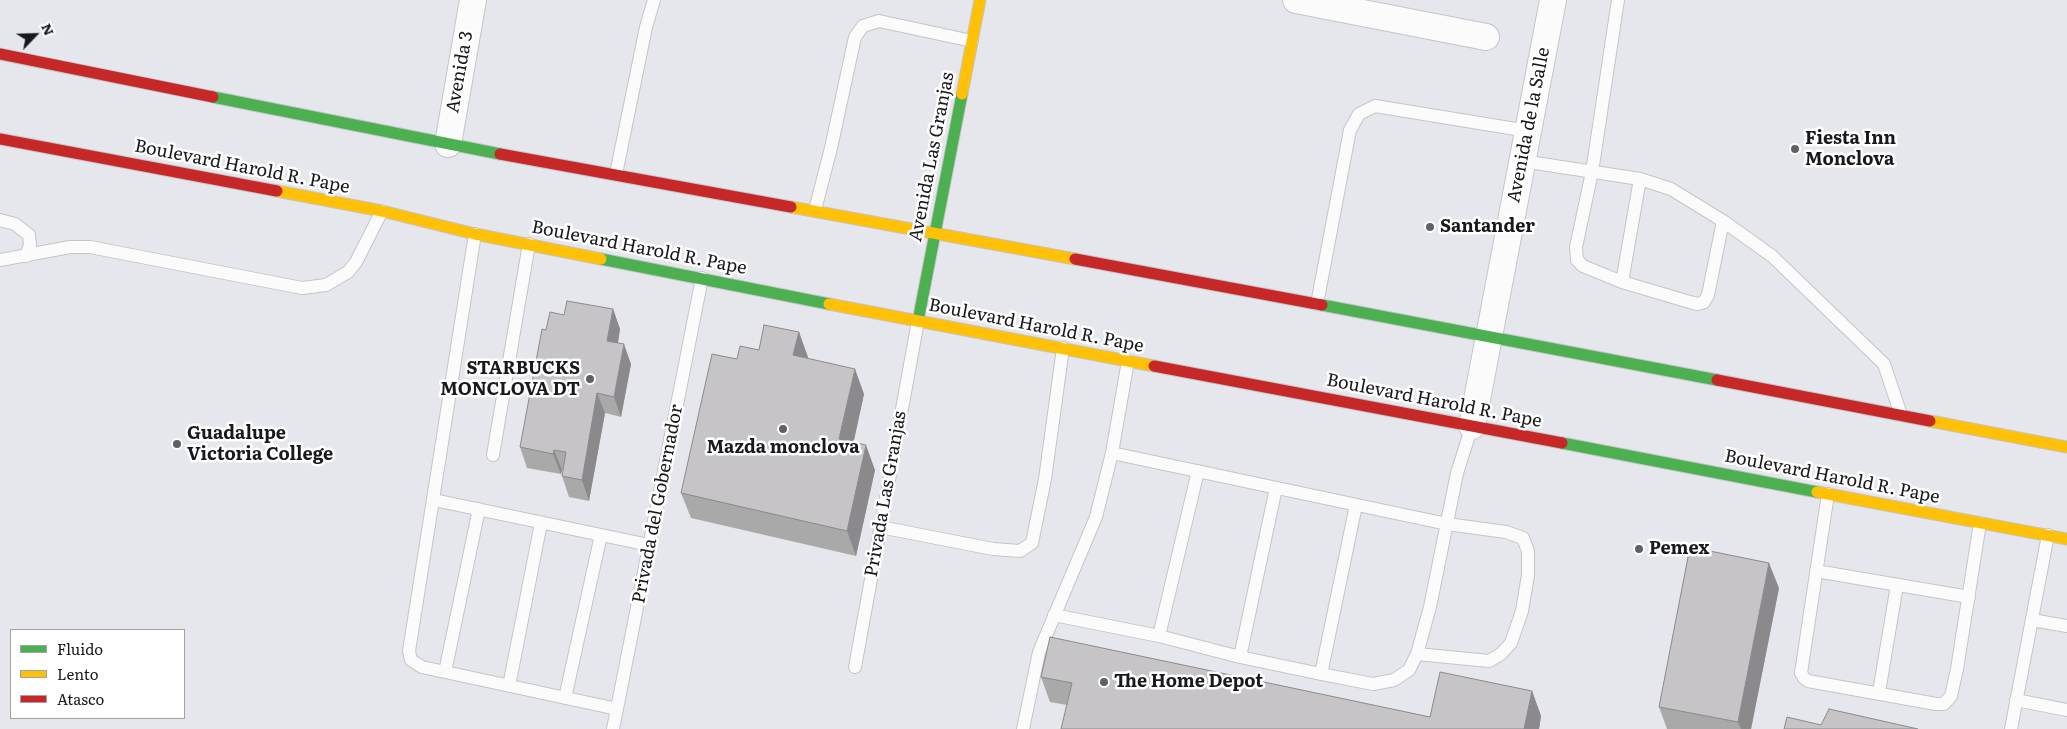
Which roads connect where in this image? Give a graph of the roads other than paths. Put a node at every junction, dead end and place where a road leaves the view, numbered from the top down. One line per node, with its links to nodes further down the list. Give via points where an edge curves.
1 (473, 0): 12 (street, Avenida 3)
2 (654, 0): 15 (lane)
3 (980, 0): 8 (main road, Avenida Las Granjas)
4 (1296, 0): 7 (street)
5 (1552, 0): 10 (street, Avenida de la Salle)
6 (1618, 0): 14 (lane)
7 (1486, 37)
8 (972, 41): 17 (lane, via 879,21 863,26 855,37); 21 (main road, Avenida Las Granjas)
9 (0, 54): 12 (main road)
10 (1528, 131): 13 (street, Avenida de la Salle); 28 (lane, via 1375,106 1359,114 1350,130)
11 (0, 139): 18 (main road, Boulevard Harold R. Pape)
12 (448, 144): 15 (main road)
13 (1522, 161): 14 (lane); 30 (street, Avenida de la Salle)
14 (1592, 172): 16 (lane); 27 (lane, via 1576,247 1577,260 1593,271)
15 (616, 174): 17 (main road)
16 (1640, 179): 20 (lane, via 1671,189); 27 (lane)
17 (815, 210): 21 (main road)
18 (382, 212): 22 (main road, Boulevard Harold R. Pape); 24 (lane, via 348,272 326,284 302,288 90,247 70,247)
19 (0, 220): 24 (lane, via 15,224 29,235)
20 (1723, 221): 27 (lane, via 1704,302 1693,303); 33 (lane, via 1772,256 1884,364)
21 (936, 233): 28 (main road); 29 (main road, Avenida Las Granjas)
22 (474, 234): 23 (main road, Boulevard Harold R. Pape); 41 (lane)
23 (529, 244): 26 (main road, Boulevard Harold R. Pape); 37 (lane)
24 (26, 256): 25 (lane)
25 (0, 260)
26 (702, 278): 29 (main road, Boulevard Harold R. Pape); 51 (lane, Privada del Gobernador)
27 (1622, 282)
28 (1317, 304): 30 (main road)
29 (918, 321): 31 (main road, Boulevard Harold R. Pape); 47 (lane, Privada Las Granjas)
30 (1490, 336): 33 (main road); 34 (street, Avenida de la Salle)
31 (1063, 348): 32 (main road, Boulevard Harold R. Pape); 47 (lane, via 1032,543 1020,551 993,549)
32 (1128, 361): 34 (main road, Boulevard Harold R. Pape); 36 (lane)
33 (1901, 415): 35 (main road)
34 (1472, 426): 40 (main road, Boulevard Harold R. Pape); 46 (lane, via 1457,473)
35 (2067, 447)
36 (1112, 453): 38 (lane); 55 (lane, via 1096,517)
37 (493, 455)
38 (1198, 471): 39 (lane); 58 (lane)
39 (1276, 488): 42 (lane); 60 (lane)
40 (1828, 494): 45 (main road, Boulevard Harold R. Pape); 52 (lane)
41 (434, 500): 43 (lane); 62 (lane, via 409,652 411,660 422,667)
42 (1356, 505): 46 (lane); 63 (lane)
43 (479, 509): 44 (lane); 62 (lane)
44 (542, 523): 48 (lane); 64 (lane)
45 (1980, 523): 49 (main road, Boulevard Harold R. Pape); 54 (lane)
46 (1447, 524): 59 (lane); 59 (lane, via 1506,532 1522,538 1528,551 1522,611 1511,643 1489,661)
47 (880, 527): 61 (lane, Privada Las Granjas)
48 (601, 535): 51 (lane); 66 (lane)
49 (2048, 535): 50 (main road, Boulevard Harold R. Pape); 56 (lane)
50 (2067, 539)
51 (649, 546): 68 (lane, Privada del Gobernador)
52 (1816, 571): 53 (lane); 65 (lane, via 1801,673 1804,678)
53 (1898, 585): 54 (lane); 65 (lane)
54 (1969, 597): 65 (lane, via 1951,696 1944,704)
55 (1054, 615): 58 (lane); 71 (lane, via 1039,652)
56 (2032, 620): 57 (lane); 67 (lane)
57 (2067, 626)
58 (1159, 636): 60 (lane)
59 (1418, 654): 63 (lane, via 1409,670 1394,680 1373,684)
60 (1240, 657): 63 (lane)
61 (855, 667)
62 (445, 672): 64 (lane)
63 (1321, 674)
64 (509, 686): 66 (lane)
65 (1878, 692)
66 (565, 698): 68 (lane)
67 (2016, 700): 69 (lane); 72 (lane)
68 (617, 709): 70 (lane, Privada del Gobernador)
69 (2067, 710)
70 (612, 729)
71 (1023, 729)
72 (2011, 729)

